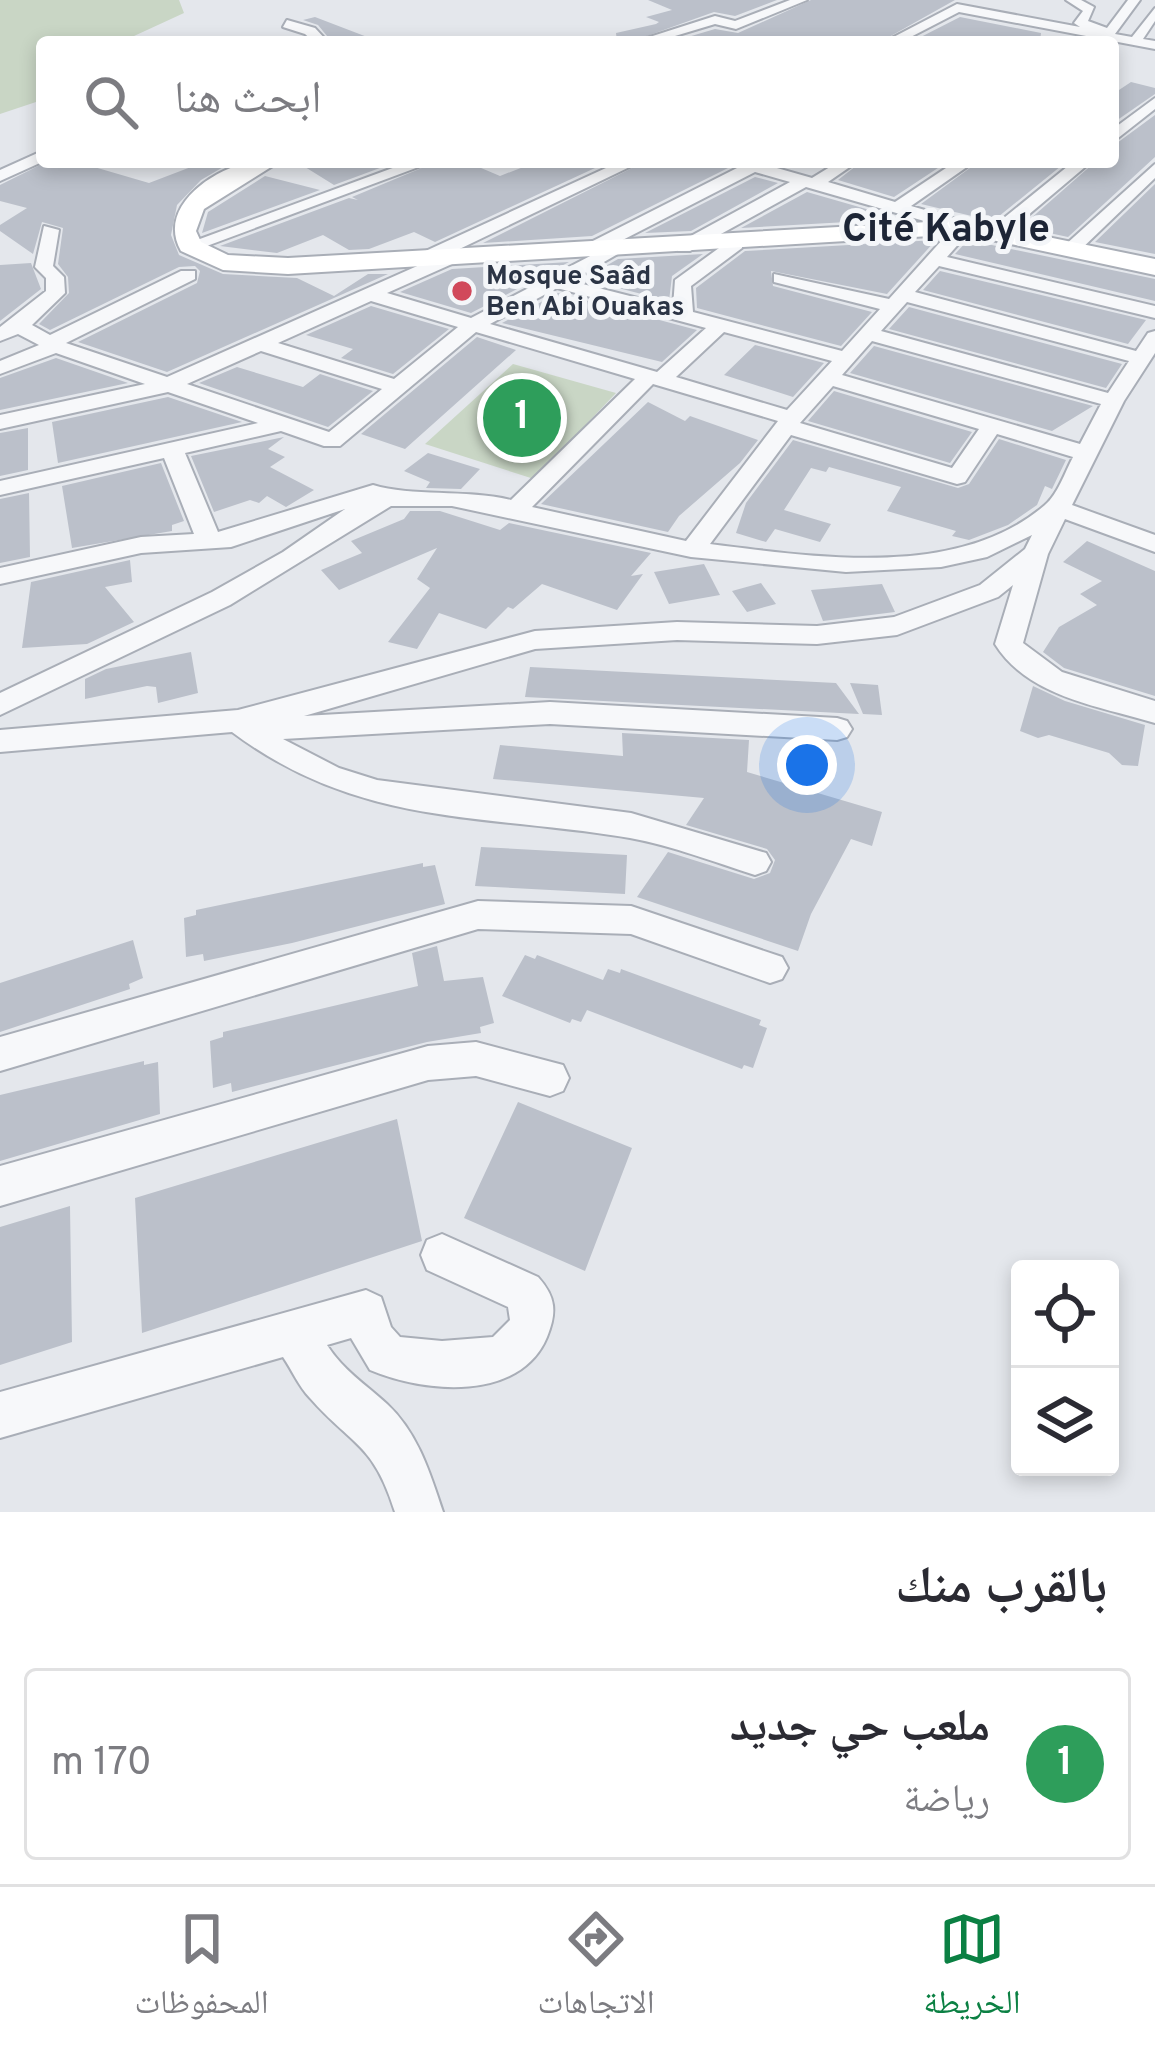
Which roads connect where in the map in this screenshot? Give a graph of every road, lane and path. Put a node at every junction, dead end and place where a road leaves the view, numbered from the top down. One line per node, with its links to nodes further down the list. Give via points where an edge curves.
1 (801, 0): 9 (street, via 736,25 715,20)
2 (1072, 0): 12 (street, via 1090,10 1080,23)
3 (1134, 0): 13 (street)
4 (1155, 12): 13 (street)
5 (1037, 22): 7 (street); 10 (street, via 957,8); 11 (street)
6 (287, 24): 8 (street)
7 (1021, 32)
8 (315, 36)
9 (661, 36)
10 (903, 36)
11 (1106, 36)
12 (1113, 36)
13 (1121, 39): 14 (street)
14 (1155, 43)
15 (1155, 103): 16 (street)
16 (1119, 135)
17 (1119, 142): 18 (street)
18 (1134, 148)
19 (36, 159): 29 (street)
20 (257, 168): 36 (street, via 196,201 186,227)
21 (407, 168): 36 (street)
22 (619, 168): 43 (street)
23 (754, 168): 40 (street)
24 (769, 168): 30 (street)
25 (837, 168): 30 (street)
26 (957, 168): 31 (street)
27 (1075, 168): 34 (street)
28 (1155, 169): 38 (street)
29 (0, 176)
30 (809, 182): 31 (street); 37 (street)
31 (897, 208): 32 (street)
32 (964, 227): 34 (street); 35 (street); 41 (street)
33 (50, 230): 54 (street, via 44,267 56,277 55,293)
34 (994, 234): 38 (street)
35 (736, 244): 37 (street); 51 (street, via 682,284)
36 (190, 246): 43 (street, via 252,266)
37 (684, 247): 39 (street)
38 (1070, 250): 44 (street)
39 (614, 251): 40 (street); 47 (street)
40 (584, 253): 42 (street)
41 (934, 259): 49 (street); 50 (street)
42 (446, 260): 43 (street); 48 (street)
43 (418, 261)
44 (1155, 266)
45 (188, 274): 58 (street)
46 (781, 278): 49 (street)
47 (554, 282): 51 (street); 52 (street)
48 (373, 295): 52 (street); 57 (street)
49 (898, 300): 55 (street); 60 (street)
50 (1155, 312)
51 (682, 316): 53 (street)
52 (473, 325): 63 (street); 65 (street)
53 (719, 326): 59 (street); 63 (street)
54 (10, 331): 58 (street)
55 (868, 334): 59 (street); 66 (street)
56 (1155, 337): 60 (street)
57 (260, 344): 64 (street); 65 (street)
58 (52, 345): 61 (street); 64 (street)
59 (846, 358): 62 (street)
60 (1140, 358): 66 (street)
61 (0, 368)
62 (829, 378): 68 (street); 70 (street)
63 (655, 379): 68 (street); 75 (street)
64 (165, 386): 67 (street); 69 (street)
65 (398, 387): 69 (street, via 332,441)
66 (1113, 400): 72 (street)
67 (0, 422)
68 (789, 422): 70 (street, via 957,477); 78 (street)
69 (278, 425): 71 (street)
70 (992, 426): 72 (street)
71 (172, 449): 73 (street); 76 (street)
72 (1085, 453): 74 (street)
73 (0, 488)
74 (1057, 508): 77 (street); 78 (street, via 974,553 931,559 771,558); 79 (street)
75 (514, 512): 76 (street, via 458,491 409,486); 78 (street); 81 (street, via 426,497 370,505 189,614)
76 (209, 540): 80 (street, via 141,545)
77 (1155, 544)
78 (694, 548)
79 (1035, 554): 82 (street, via 1009,644 1014,656 1038,674); 83 (street, via 989,591 897,626 535,640)
80 (0, 576)
81 (0, 705)
82 (1155, 712)
83 (246, 728): 84 (street, via 550,712); 85 (street); 86 (street, via 289,760 410,803 633,826)
84 (837, 729)
85 (0, 741)
86 (755, 862)
87 (770, 968): 88 (street, via 631,920 478,915)
88 (0, 1054)
89 (550, 1078): 90 (street, via 476,1059 428,1063)
90 (0, 1186)
91 (442, 1255): 92 (street, via 523,1292 534,1305 519,1344 497,1359 406,1364 383,1352 365,1312)
92 (292, 1331): 93 (street); 94 (street, via 325,1382 374,1423 404,1465)
93 (0, 1415)
94 (419, 1512)

